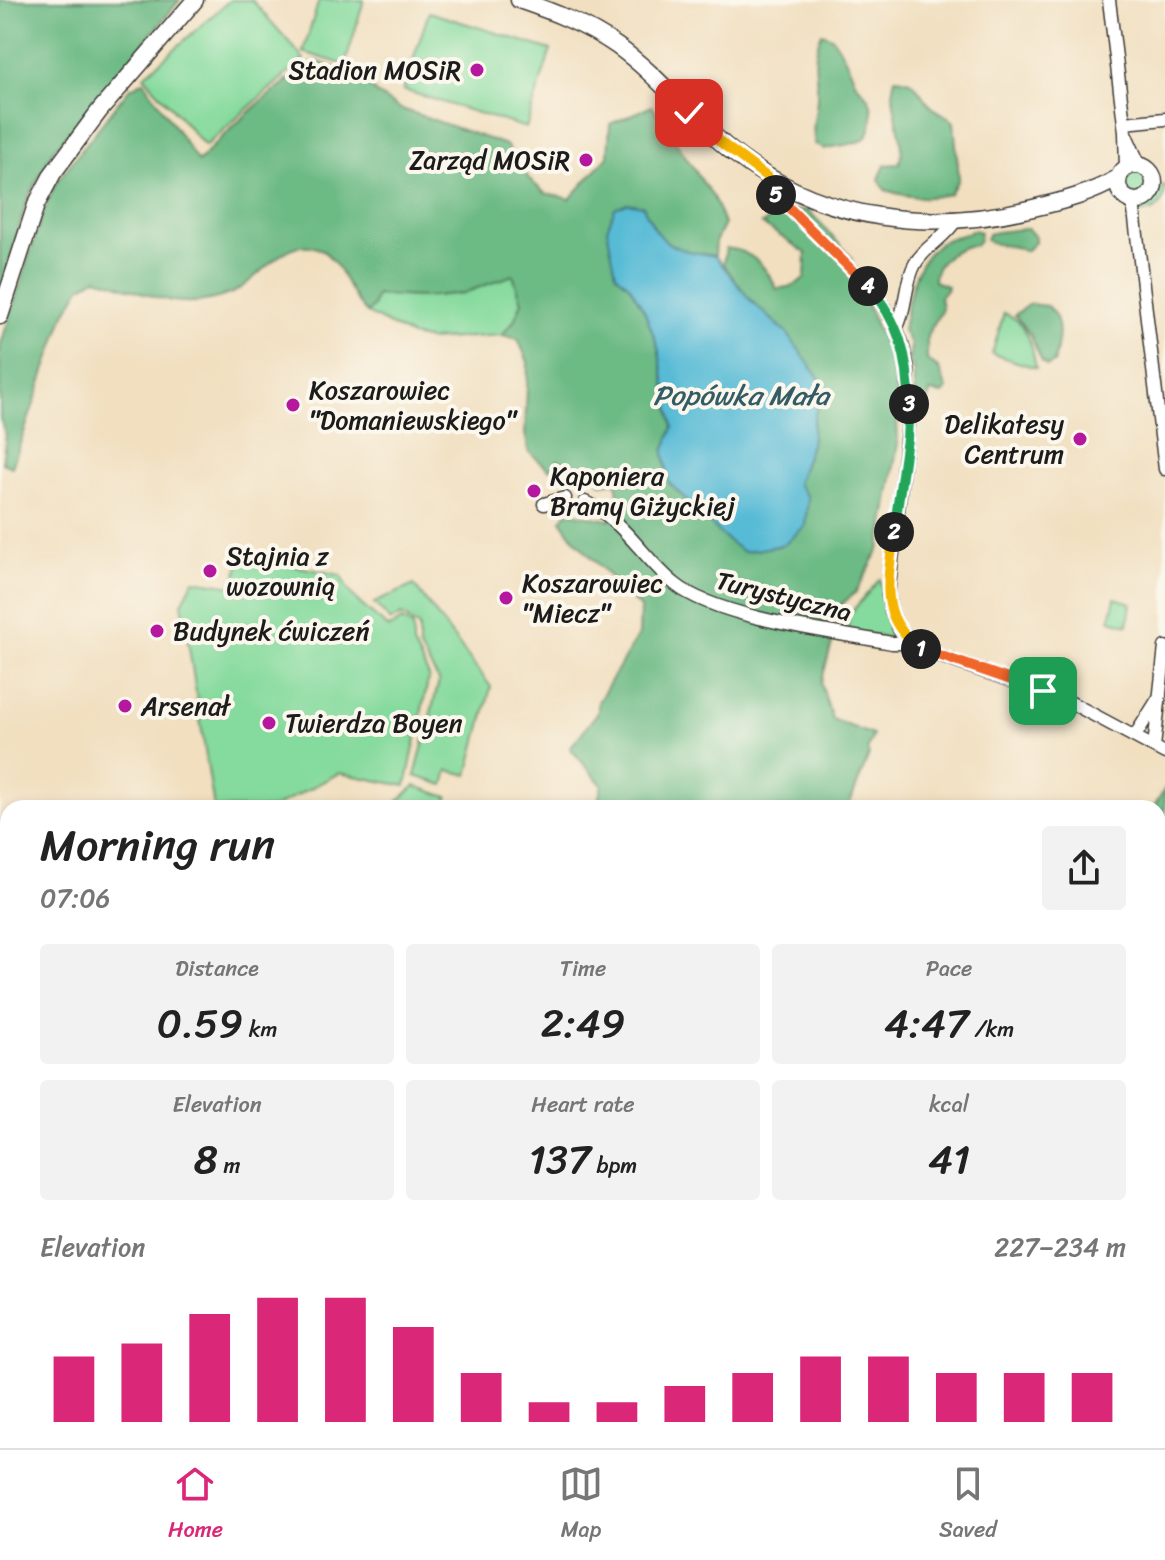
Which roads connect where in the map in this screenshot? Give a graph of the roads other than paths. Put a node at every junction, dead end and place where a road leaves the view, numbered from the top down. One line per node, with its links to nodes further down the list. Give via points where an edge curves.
1 (195, 0): 9 (main road, via 53,173 36,205)
2 (519, 0): 6 (main road, via 584,26 618,47 707,131)
3 (1109, 0): 5 (street)
4 (1165, 119): 5 (street)
5 (1124, 128): 7 (street)
6 (767, 177): 8 (main road, via 859,213 894,220); 10 (street, via 771,190 870,288)
7 (1142, 180): 8 (main road, via 998,216); 11 (street)
8 (955, 221): 10 (street, via 916,263)
9 (0, 316)
10 (897, 327): 15 (street, via 908,368 909,410 888,595 894,621)
11 (1165, 469)
12 (565, 498): 14 (street)
13 (585, 502): 15 (street, Turystyczna, via 610,515 669,579 696,597 777,621)
14 (544, 504)
15 (913, 643): 18 (street, via 1064,699)
16 (1165, 647): 17 (street)
17 (1160, 696): 18 (street); 19 (street)
18 (1135, 736): 19 (street)
19 (1160, 750)

